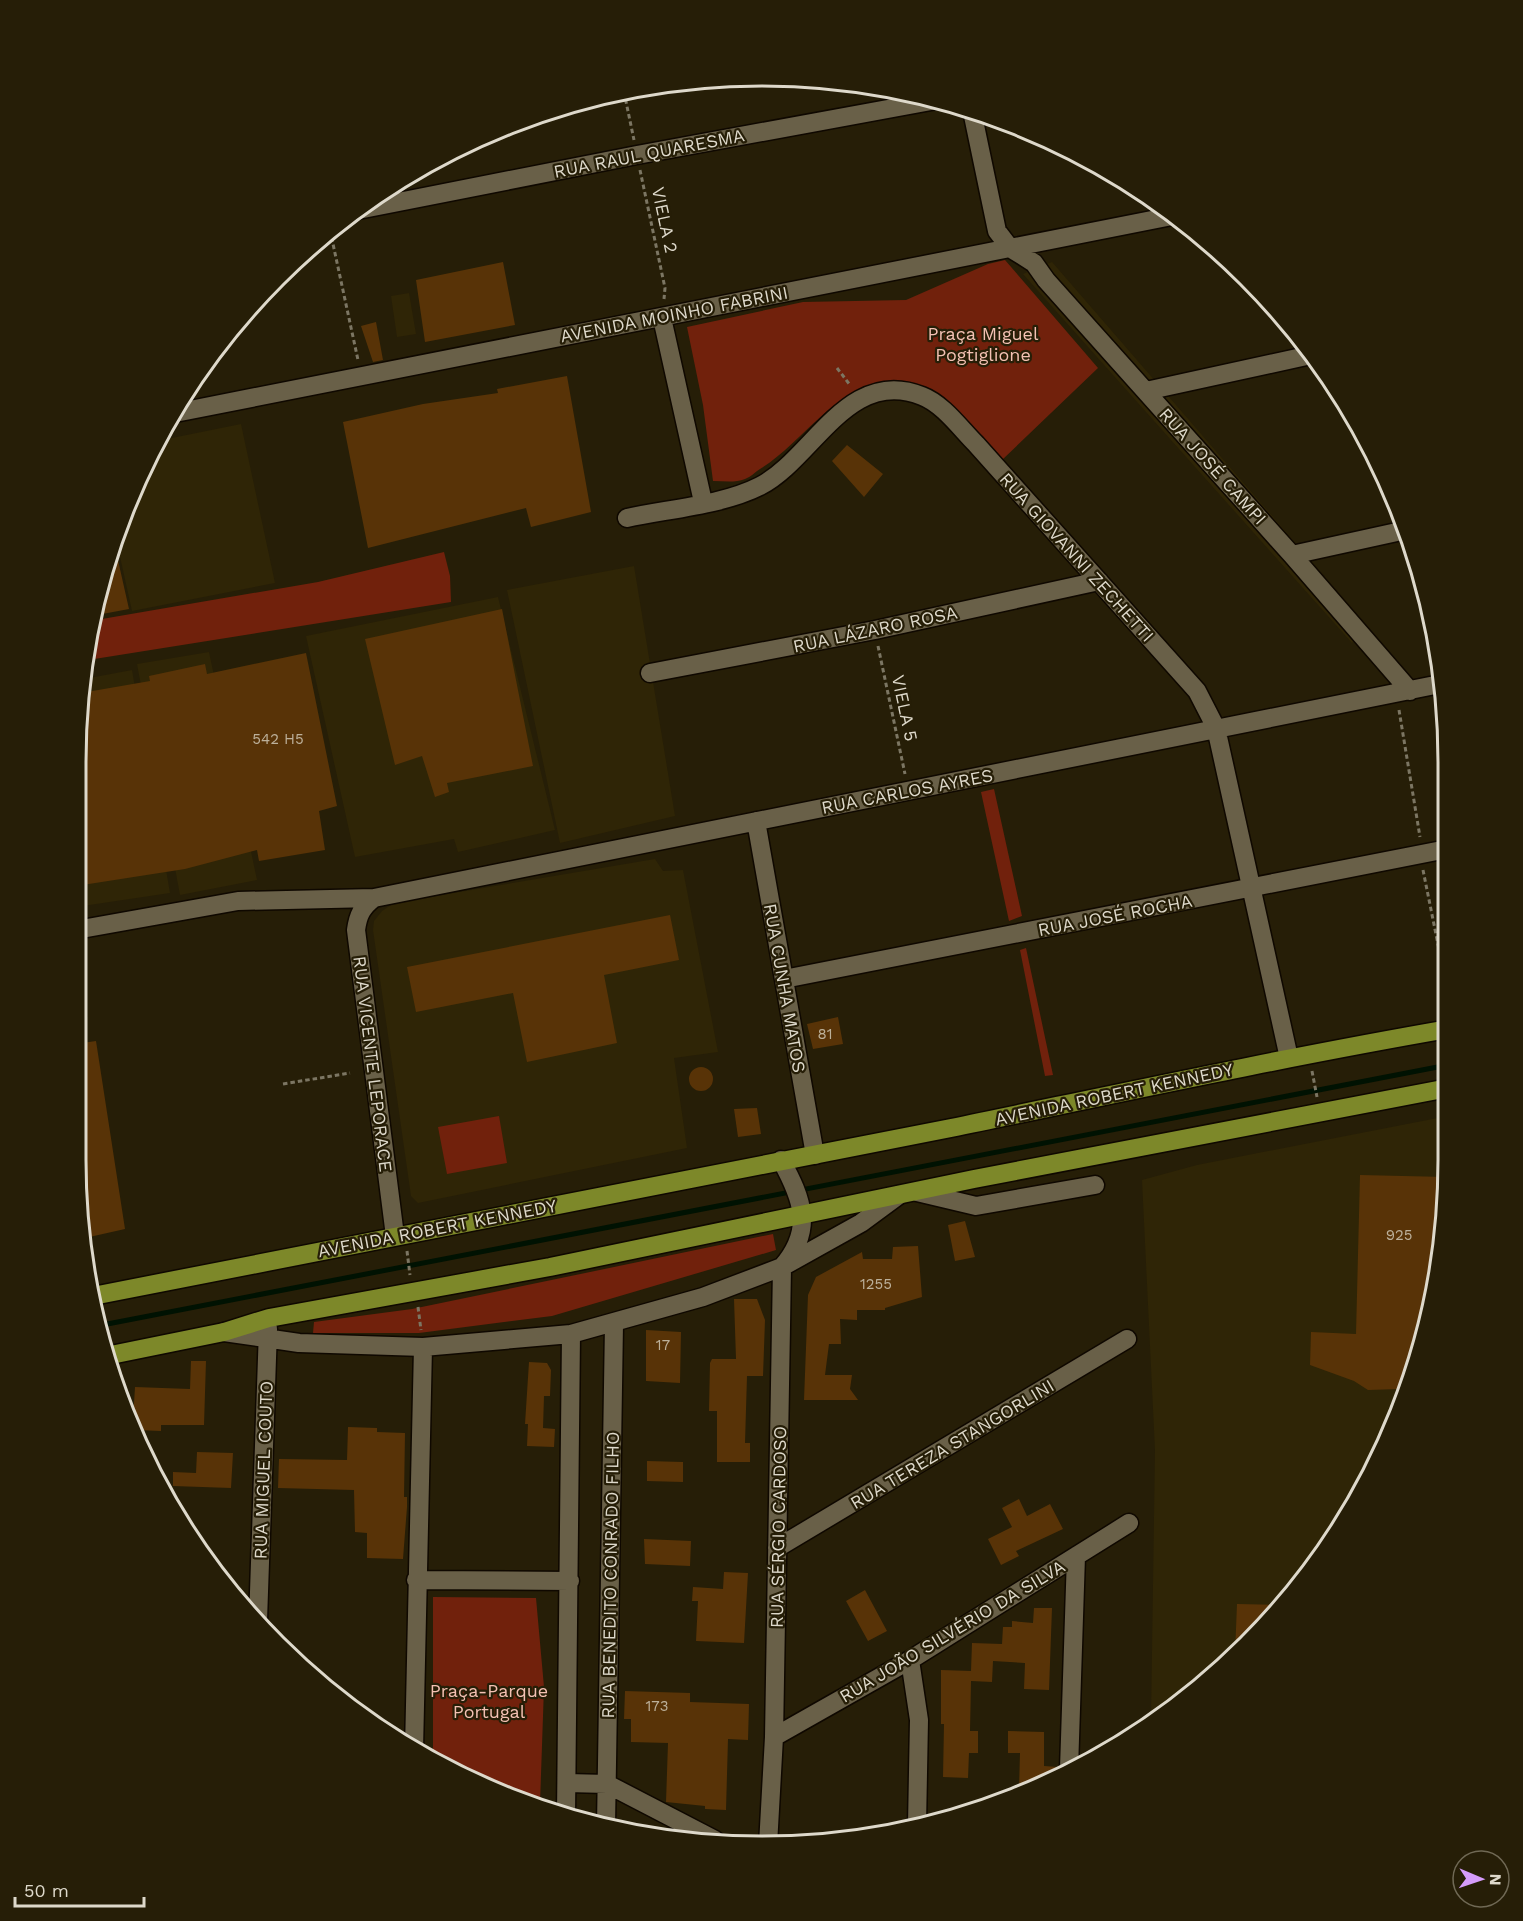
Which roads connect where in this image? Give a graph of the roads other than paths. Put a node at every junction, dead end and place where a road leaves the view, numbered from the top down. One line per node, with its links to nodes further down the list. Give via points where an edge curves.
1 (916, 104): 3 (street, RUA RAUL QUARESMA)
2 (974, 120): 5 (street, via 997,231)
3 (376, 207)
4 (1163, 218): 5 (street, AVENIDA MOINHO FABRINI)
5 (1010, 248): 6 (street, AVENIDA MOINHO FABRINI); 8 (street, RUA JOSÉ CAMPI, via 1034,263)
6 (662, 318): 9 (street, AVENIDA MOINHO FABRINI); 10 (street)
7 (1303, 357): 8 (street)
8 (1146, 391): 13 (street, RUA JOSÉ CAMPI)
9 (183, 411)
10 (703, 502): 11 (street, RUA GIOVANNI ZECHETTI); 14 (street, RUA GIOVANNI ZECHETTI, via 760,486 783,472 849,405 876,394 905,392 922,396 939,407)
11 (627, 518)
12 (1397, 532): 13 (street)
13 (1292, 555): 17 (street, RUA JOSÉ CAMPI)
14 (1099, 581): 15 (street, RUA LÁZARO ROSA); 18 (street, RUA GIOVANNI ZECHETTI, via 1197,691)
15 (650, 674)
16 (1433, 686): 17 (street, RUA CARLOS AYRES)
17 (1410, 691): 18 (street, RUA CARLOS AYRES)
18 (1216, 728): 19 (street, RUA CARLOS AYRES); 21 (street, RUA GIOVANNI ZECHETTI)
19 (756, 821): 22 (street, RUA CARLOS AYRES); 24 (street, RUA CUNHA MATOS)
20 (1438, 851): 21 (street, RUA JOSÉ ROCHA)
21 (1250, 889): 24 (street, RUA JOSÉ ROCHA); 26 (street, RUA GIOVANNI ZECHETTI)
22 (374, 898): 23 (street, RUA CARLOS AYRES, via 238,902); 33 (street, RUA VICENTE LEPORACE, via 358,916 356,930)
23 (86, 928)
24 (783, 979): 28 (street, RUA CUNHA MATOS)
25 (1438, 1031): 26 (main road, AVENIDA ROBERT KENNEDY)
26 (1289, 1058): 28 (main road, AVENIDA ROBERT KENNEDY)
27 (1438, 1090): 31 (main road)
28 (815, 1155): 29 (main road, AVENIDA ROBERT KENNEDY)
29 (784, 1166): 32 (street); 33 (main road, AVENIDA ROBERT KENNEDY)
30 (1095, 1185): 31 (street, via 975,1206)
31 (908, 1194): 32 (main road); 34 (street)
32 (800, 1209): 34 (street, via 801,1241); 36 (main road, via 550,1267 413,1286)
33 (401, 1243): 35 (main road, AVENIDA ROBERT KENNEDY)
34 (782, 1267): 37 (street, via 703,1297); 45 (street, RUA SÉRGIO CARDOSO)
35 (99, 1295)
36 (269, 1318): 38 (main road); 40 (street, RUA MIGUEL COUTO)
37 (614, 1324): 39 (street); 55 (street, RUA BENEDITO CONRADO FILHO)
38 (224, 1332): 40 (street); 43 (main road)
39 (571, 1334): 42 (street); 48 (street)
40 (268, 1339): 42 (street); 49 (street, RUA MIGUEL COUTO)
41 (1127, 1339): 45 (street, RUA TEREZA STANGORLINI)
42 (423, 1347): 47 (street)
43 (115, 1354)
44 (1129, 1523): 46 (street, RUA JOÃO SILVÉRIO DA SILVA)
45 (777, 1548): 51 (street, RUA SÉRGIO CARDOSO)
46 (1076, 1557): 50 (street, RUA JOÃO SILVÉRIO DA SILVA); 53 (street)
47 (416, 1580): 48 (street); 52 (street)
48 (570, 1581): 54 (street)
49 (258, 1611)
50 (910, 1660): 51 (street, RUA JOÃO SILVÉRIO DA SILVA); 58 (street, via 919,1720)
51 (774, 1737): 60 (street, RUA SÉRGIO CARDOSO)
52 (414, 1739)
53 (1069, 1761)
54 (567, 1783): 55 (street); 56 (street)
55 (607, 1784): 57 (street, RUA BENEDITO CONRADO FILHO); 59 (street)
56 (566, 1806)
57 (606, 1817)
58 (918, 1817)
59 (701, 1833)
60 (769, 1836)

